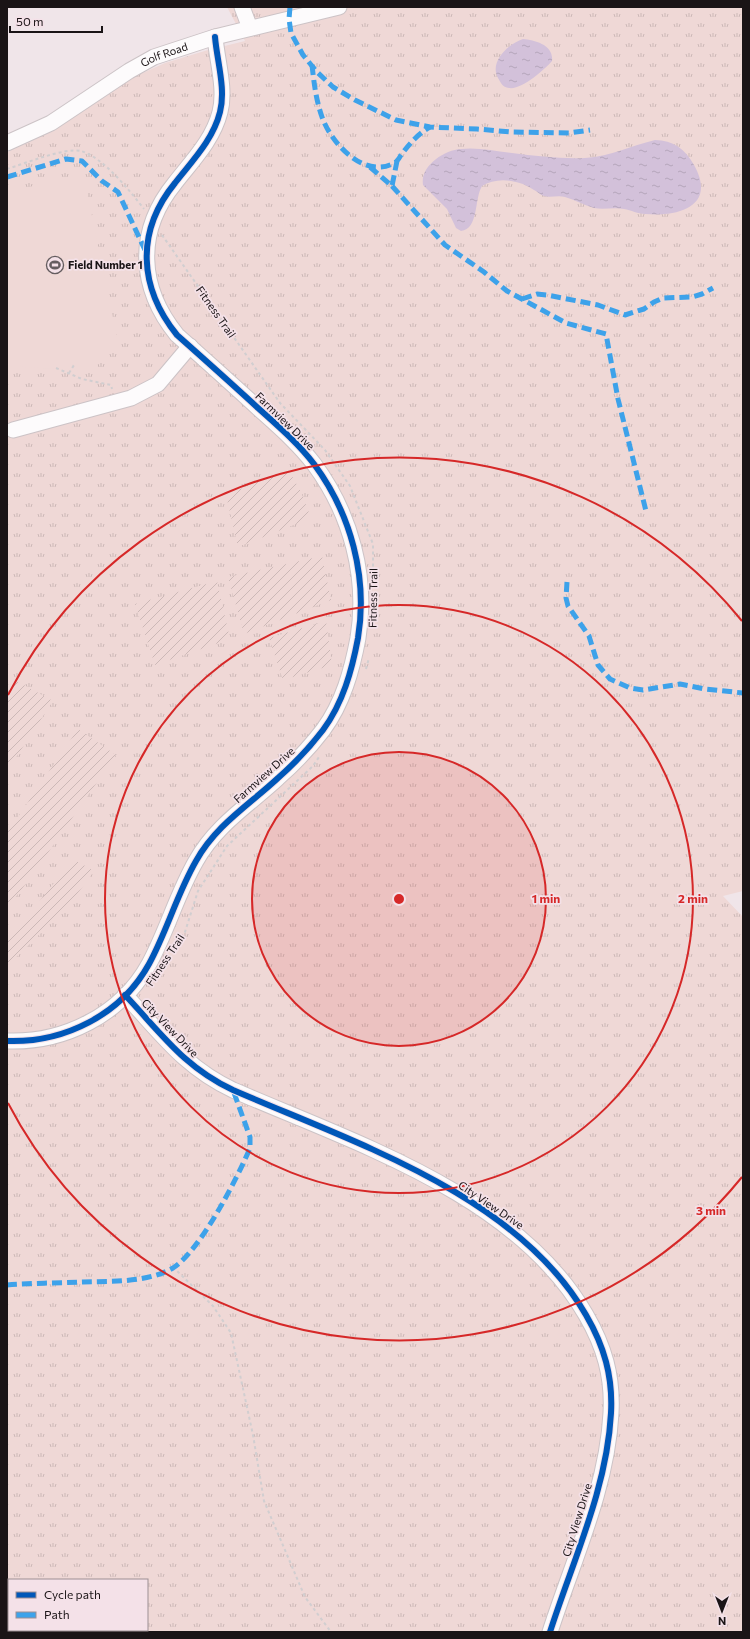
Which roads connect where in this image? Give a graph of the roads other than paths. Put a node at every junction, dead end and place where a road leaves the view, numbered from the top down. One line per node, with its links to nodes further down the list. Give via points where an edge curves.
1 (242, 7): 3 (street)
2 (339, 7): 3 (street, Golf Road)
3 (250, 28): 4 (street, Golf Road)
4 (215, 37): 5 (street, Golf Road, via 154,57 51,123); 6 (street, Farmview Drive, via 222,98 216,124 198,155 167,193 152,221 148,243 148,275 155,300 164,318 177,335)
5 (7, 143)
6 (190, 346): 7 (street, via 158,384 131,398); 8 (street, Farmview Drive, via 293,439 326,482 345,520 356,555 360,621 348,680 329,720 301,756 215,832 195,862 148,965)
7 (13, 430)
8 (125, 995): 9 (street, Farmview Drive, via 90,1023 67,1033 36,1040); 10 (street, City View Drive, via 181,1056 207,1076 418,1172 451,1190 502,1222 540,1254 562,1278 602,1346 608,1368 611,1412 599,1484 568,1585)
9 (7, 1041)
10 (550, 1632)

